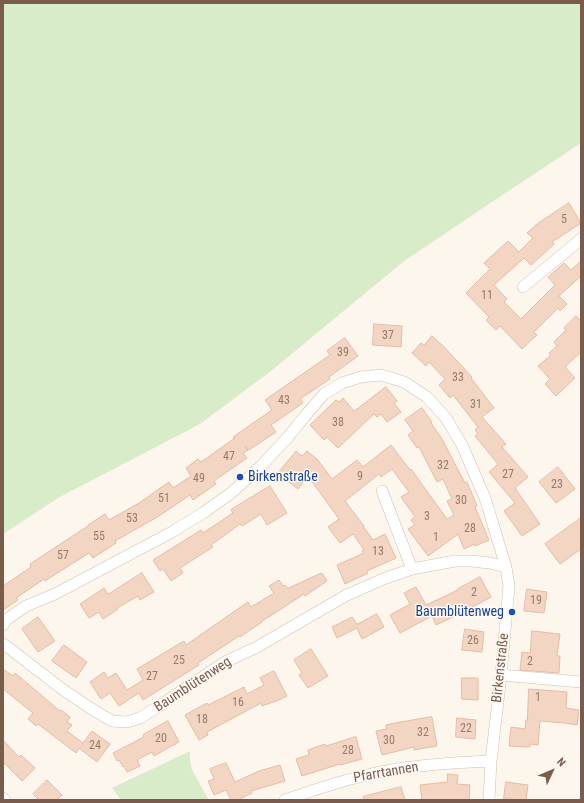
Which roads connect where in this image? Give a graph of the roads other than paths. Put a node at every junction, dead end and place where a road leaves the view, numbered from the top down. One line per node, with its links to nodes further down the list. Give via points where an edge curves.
1 (581, 239): 2 (street)
2 (523, 287)
3 (382, 491): 5 (street)
4 (506, 567): 5 (street, Baumblütenweg, via 490,563 455,561); 6 (street, Birkenstraße, via 485,498 462,445 446,418 427,397 404,382 382,375 361,377 342,383 324,394 261,466 230,494 172,532 55,594 26,606); 8 (street, Birkenstraße, via 509,586)
5 (412, 569): 7 (street, Baumblütenweg, via 346,596 257,647 225,662 140,718 127,722 112,721 87,706)
6 (3, 625)
7 (3, 644)
8 (501, 675): 9 (street); 10 (street, Birkenstraße)
9 (581, 682)
10 (491, 761): 11 (street, Pfarrtannen, via 432,764 392,770 356,777); 12 (street, Birkenstraße)
11 (285, 800)
12 (488, 800)

